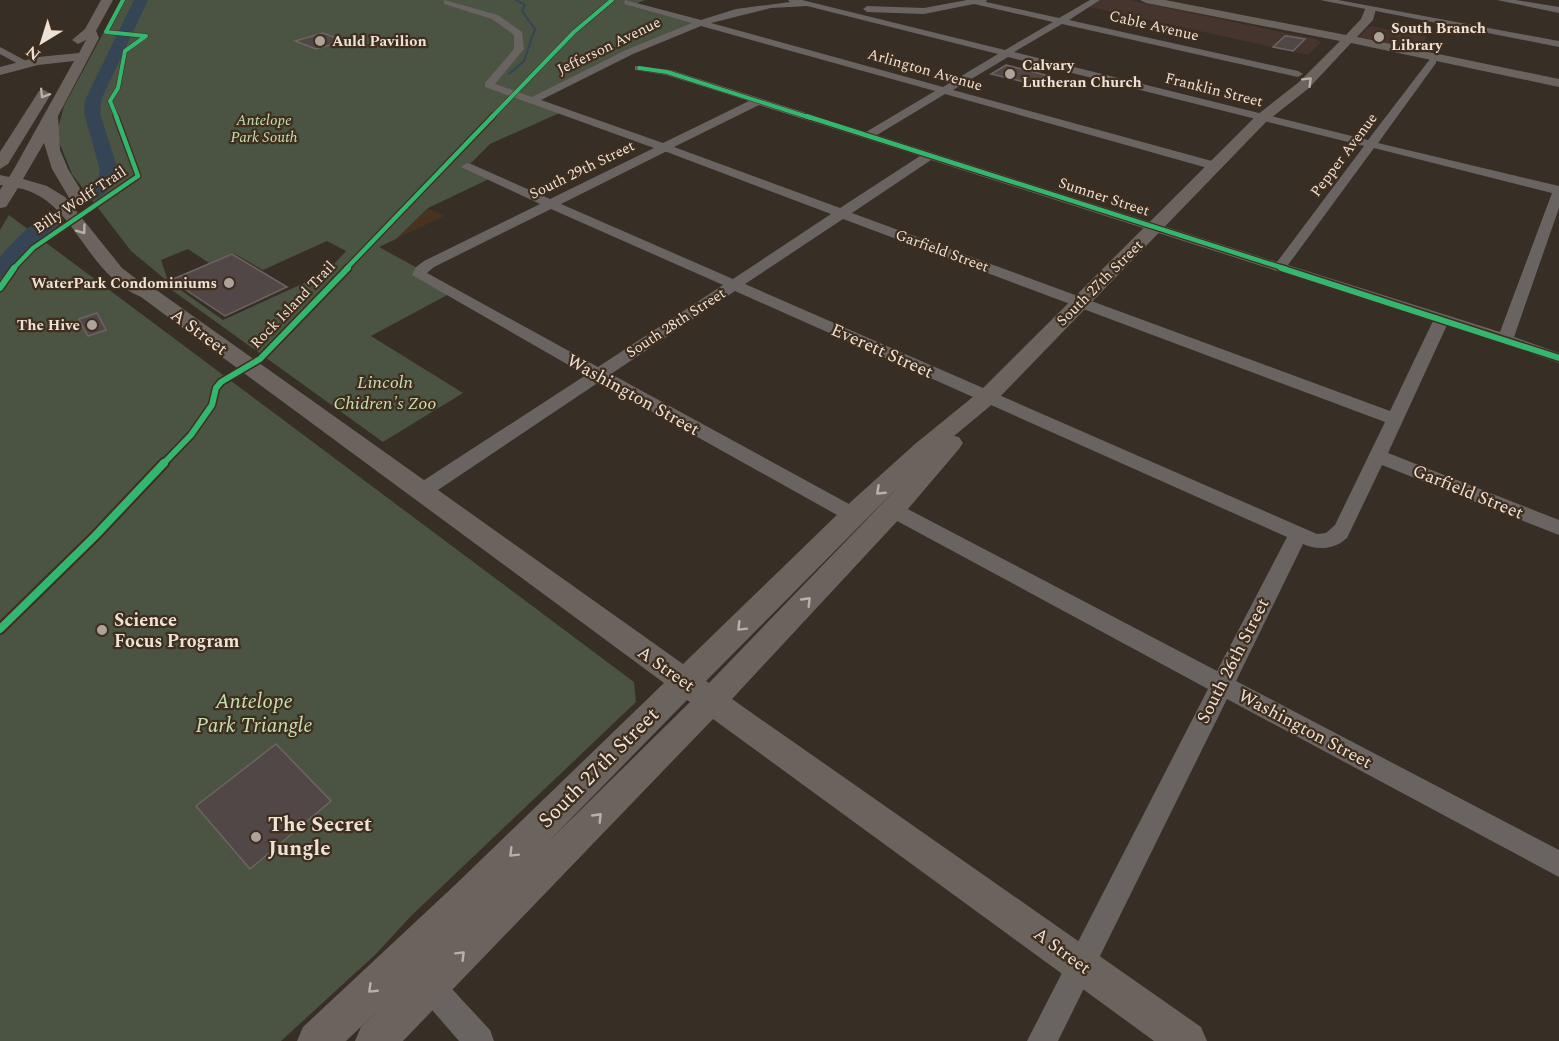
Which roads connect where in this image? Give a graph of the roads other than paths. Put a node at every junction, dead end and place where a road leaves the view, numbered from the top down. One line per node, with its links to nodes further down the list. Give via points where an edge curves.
1 (107, 0): 19 (main road, via 90,31 79,39)
2 (453, 0): 27 (street, Garfield Street, via 447,2 494,18 519,34 519,49 489,85)
3 (792, 0): 10 (street, Franklin Street)
4 (976, 0): 10 (street, Jefferson Avenue, via 911,11); 13 (street, Cable Avenue)
5 (1096, 0): 13 (street)
6 (1146, 0): 15 (main road)
7 (1324, 0): 11 (street)
8 (1501, 0): 12 (street)
9 (627, 2): 14 (street, Arlington Avenue)
10 (812, 2): 14 (street, Jefferson Avenue, via 743,6); 18 (street, Franklin Street)
11 (1375, 4): 15 (main road, South 27th Street, via 1356,16); 16 (street)
12 (1559, 10)
13 (1060, 21): 18 (street); 24 (street, Cable Avenue)
14 (697, 22): 26 (street, Arlington Avenue); 27 (street, Jefferson Avenue)
15 (1341, 39): 20 (main road); 24 (main road, South 27th Street); 25 (main road); 30 (main road, South 27th Street, one-way to 15, via 1292,96)
16 (1559, 44)
17 (0, 50): 21 (street)
18 (1005, 53): 26 (street); 30 (street, Franklin Street)
19 (75, 56): 21 (main road); 29 (main road); 35 (main road, one-way to 35, via 52,81)
20 (1433, 61): 25 (main road); 32 (street, Pepper Avenue)
21 (25, 64): 23 (main road)
22 (639, 68): 28 (street, Sumner Street, via 667,72)
23 (0, 71)
24 (1298, 74): 30 (main road, South 27th Street)
25 (1559, 84)
26 (942, 90): 31 (street); 36 (street, Arlington Avenue)
27 (533, 100): 33 (street, Garfield Street)
28 (758, 101): 31 (street, Sumner Street); 33 (street, South 29th Street)
29 (54, 107): 38 (main road); 40 (main road, via 51,148)
30 (1262, 118): 32 (street, Franklin Street); 36 (main road, South 27th Street)
31 (867, 136): 34 (street, Sumner Street)
32 (1370, 144): 39 (street, Franklin Street); 47 (street, Pepper Avenue)
33 (664, 148): 43 (street, South 29th Street); 45 (street, Garfield Street)
34 (930, 155): 45 (street, South 28th Street); 46 (street, Sumner Street)
35 (0, 164)
36 (1215, 166): 46 (main road, South 27th Street)
37 (467, 167): 43 (street, Everett Street)
38 (6, 177): 40 (main road, A Street, via 56,184); 41 (main road, A Street, via 41,190); 42 (main road)
39 (1559, 191): 53 (street)
40 (77, 197): 50 (main road, A Street)
41 (59, 202): 44 (main road, via 35,199); 50 (main road, A Street, one-way to 50, via 118,276 134,289)
42 (0, 203)
43 (550, 204): 48 (street, South 29th Street); 49 (street, Everett Street)
44 (0, 211)
45 (842, 213): 49 (street, South 28th Street); 51 (street, Garfield Street)
46 (1154, 227): 47 (street, Sumner Street); 51 (main road, South 27th Street)
47 (1280, 267): 52 (street, Sumner Street)
48 (421, 270): 55 (street, Washington Street, via 419,275 429,282)
49 (733, 285): 55 (street, South 28th Street); 56 (street, Everett Street)
50 (148, 293): 59 (main road, A Street)
51 (1081, 302): 56 (main road, South 27th Street); 57 (street, Garfield Street)
52 (1442, 319): 53 (street, Sumner Street); 57 (street)
53 (1505, 339): 54 (street, Sumner Street)
54 (1559, 358)
55 (597, 375): 59 (street, South 28th Street); 61 (street, Washington Street)
56 (987, 397): 60 (main road, South 27th Street); 61 (main road, South 27th Street, one-way to 61); 63 (street, Everett Street)
57 (1394, 418): 58 (street)
58 (1377, 456): 62 (street, Garfield Street); 63 (street, via 1337,537 1315,541)
59 (422, 491): 65 (main road, A Street)
60 (893, 510): 64 (street, Washington Street); 65 (main road, South 27th Street, one-way to 60)
61 (854, 515): 65 (main road, South 27th Street, one-way to 65)
62 (1559, 528)
63 (1298, 535): 64 (street, South 26th Street)
64 (1221, 685): 66 (street, Washington Street); 67 (street, South 26th Street)
65 (698, 692): 67 (main road, A Street); 68 (main road, South 27th Street, one-way to 65); 69 (main road, South 27th Street, one-way to 69, via 469,897)
66 (1559, 864)
67 (1081, 965): 72 (street, South 26th Street); 73 (main road, A Street)
68 (430, 986): 70 (main road, South 27th Street); 71 (street)
69 (317, 1041)
70 (375, 1041)
71 (479, 1041)
72 (1042, 1041)
73 (1187, 1041)

